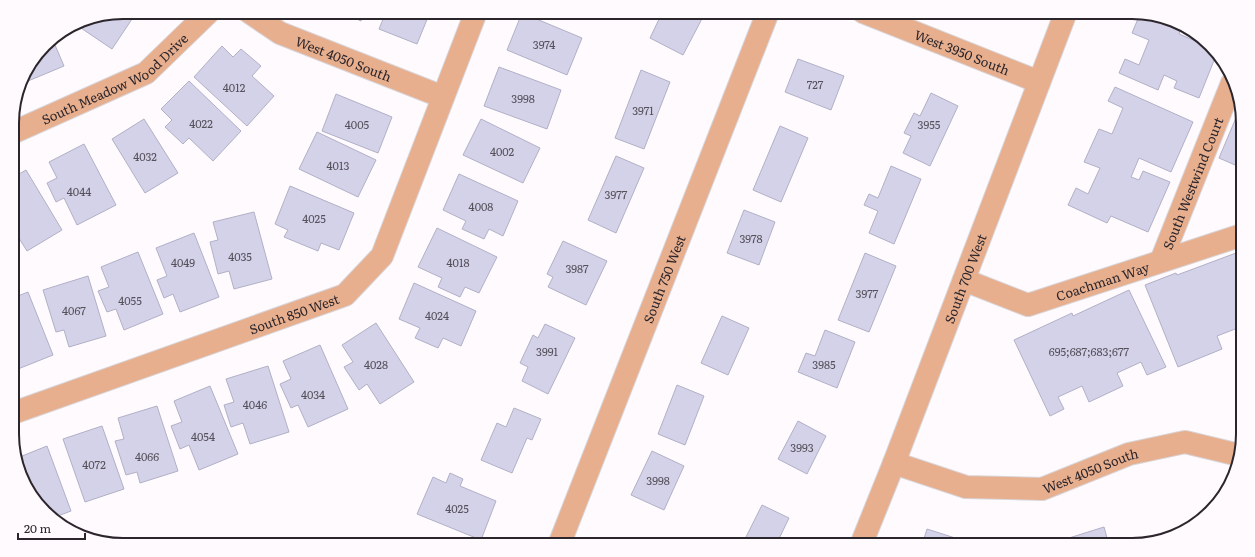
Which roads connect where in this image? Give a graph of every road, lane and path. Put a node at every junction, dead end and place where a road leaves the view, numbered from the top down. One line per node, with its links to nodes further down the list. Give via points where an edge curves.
1 (202, 19): 10 (street, South Meadow Wood Drive, via 146,73)
2 (259, 19): 9 (street, West 4050 South, via 280,33)
3 (473, 19): 9 (street, South 850 West)
4 (765, 19): 17 (street, South 750 West)
5 (881, 19): 7 (street, West 3950 South)
6 (1063, 19): 7 (street, South 700 West)
7 (1039, 82): 13 (street, South 700 West)
8 (1230, 89): 12 (street, South Westwind Court)
9 (443, 97): 14 (street, South 850 West, via 382,256 345,296)
10 (19, 130)
11 (1236, 237): 12 (street, Coachman Way)
12 (1161, 261): 13 (street, Coachman Way, via 1028,305)
13 (964, 280): 16 (street, South 700 West)
14 (19, 411)
15 (1234, 454): 16 (street, West 4050 South, via 1185,442 1129,454 1042,488 966,486)
16 (894, 463): 18 (street, South 700 West)
17 (562, 538)
18 (864, 538)

